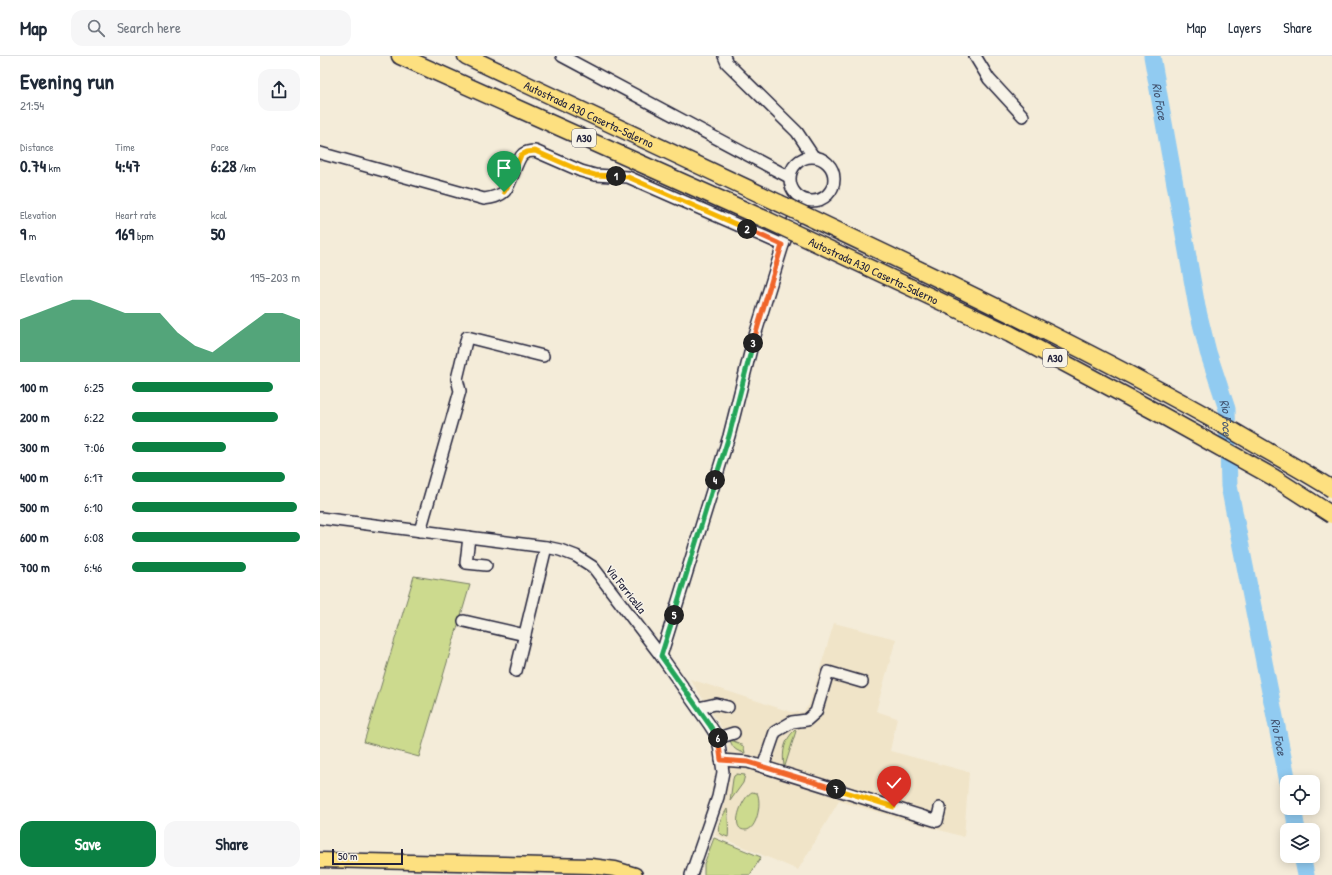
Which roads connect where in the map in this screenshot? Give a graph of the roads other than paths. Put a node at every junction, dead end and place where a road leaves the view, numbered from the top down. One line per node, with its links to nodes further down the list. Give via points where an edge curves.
1 (400, 56): 14 (highway, Autostrada A30 Caserta-Salerno / A30, bridge, via 767,220 1010,334 1273,477)
2 (466, 56): 13 (highway, Autostrada A30 Caserta-Salerno / A30, bridge, via 979,298 1157,389)
3 (562, 56): 9 (street)
4 (724, 56): 8 (street, via 727,63 797,132)
5 (975, 56): 6 (street, via 989,79)
6 (1023, 116)
7 (320, 153): 11 (street, via 484,199 504,192 521,155 535,151 595,175 628,177)
8 (813, 156): 9 (street, via 794,164); 10 (street, via 827,162 832,168 834,183 831,190 820,200 812,202)
9 (789, 177): 10 (street, via 793,191)
10 (802, 199): 11 (street)
11 (782, 245): 22 (street, via 752,345 729,436)
12 (543, 356): 16 (street, via 467,337 456,379 460,391)
13 (1332, 489)
14 (1332, 515)
15 (320, 518): 16 (street, Via Farricella)
16 (420, 531): 17 (street, Via Farricella)
17 (469, 537): 18 (street, Via Farricella); 19 (street, via 466,563)
18 (546, 547): 21 (street); 22 (street, Via Farricella, via 576,556 593,567)
19 (486, 565)
20 (464, 622): 21 (street)
21 (525, 635): 23 (street)
22 (661, 656): 26 (street, Via Farricella)
23 (516, 671)
24 (862, 682): 30 (street, via 828,672 816,712 807,720 792,722 775,732)
25 (728, 707): 26 (street, via 716,704)
26 (698, 708): 28 (street, Via Farricella)
27 (734, 733): 28 (street)
28 (718, 738): 29 (street, Via Farricella)
29 (721, 760): 30 (street); 34 (street, Via Farricella, via 723,772 718,797)
30 (763, 766): 31 (street, via 938,821)
31 (940, 808)
32 (320, 860): 33 (main road, via 591,866)
33 (635, 875)
34 (691, 875)

